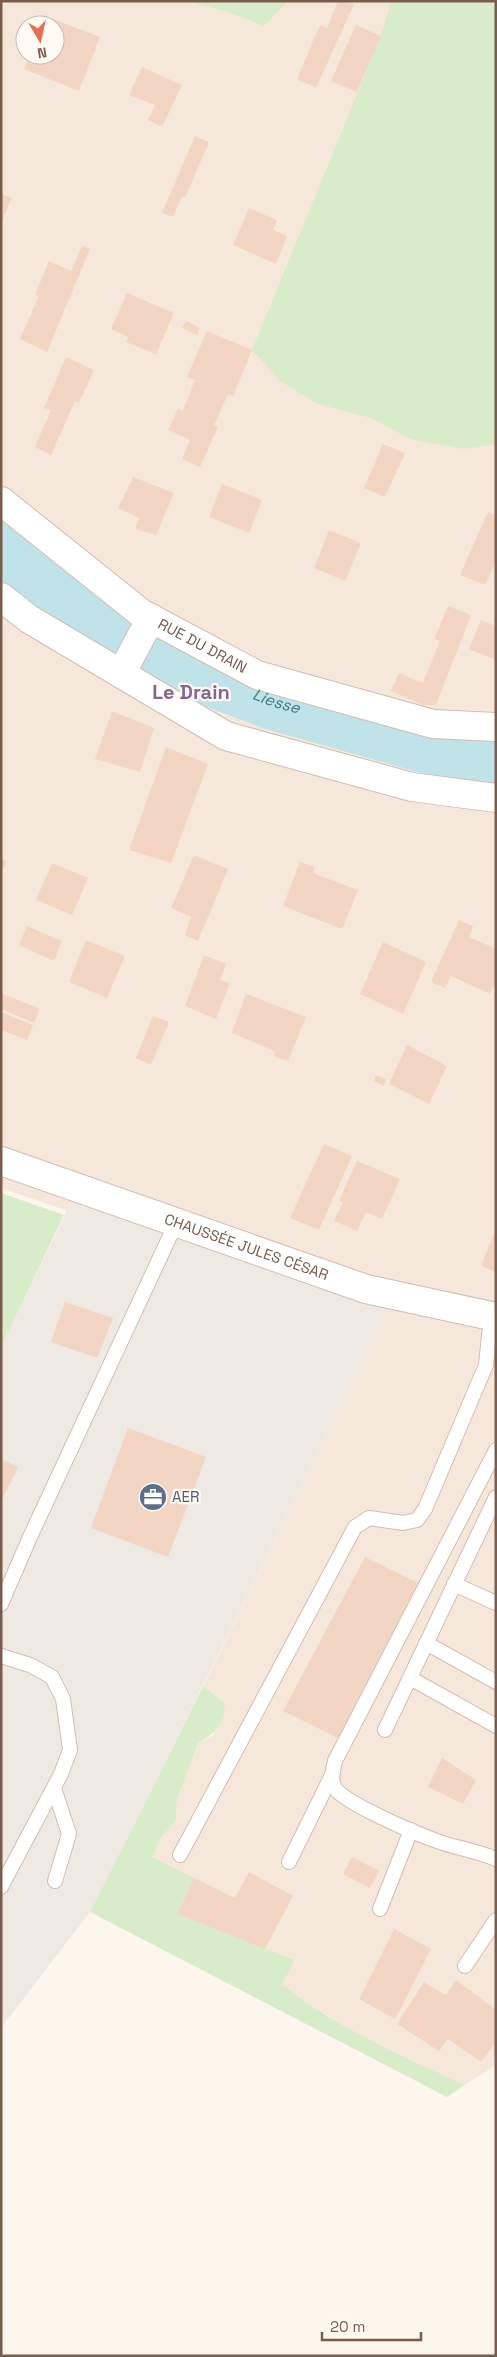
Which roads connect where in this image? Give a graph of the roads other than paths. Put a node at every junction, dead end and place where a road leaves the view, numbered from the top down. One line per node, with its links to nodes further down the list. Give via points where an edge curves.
1 (1, 501): 3 (street, RUE DU DRAIN)
2 (1, 598): 4 (street, via 29,619)
3 (151, 618): 4 (street); 5 (street, RUE DU DRAIN, via 256,674 433,724)
4 (121, 674): 6 (street, via 226,736 412,787)
5 (496, 727)
6 (496, 798)
7 (1, 1161): 8 (street, CHAUSSÉE JULES CÉSAR)
8 (176, 1223): 9 (street, CHAUSSÉE JULES CÉSAR, via 366,1289); 14 (lane)
9 (493, 1317): 24 (lane, via 486,1366 425,1509 417,1520 403,1523 369,1518 355,1527)
10 (496, 1450): 21 (lane, via 335,1762)
11 (496, 1497): 12 (lane)
12 (454, 1584): 13 (lane); 15 (lane)
13 (496, 1603)
14 (1, 1604)
15 (426, 1643): 17 (lane); 18 (lane)
16 (1, 1656): 22 (lane, via 30,1665 52,1677 63,1699 70,1750)
17 (410, 1678): 19 (lane); 20 (lane)
18 (496, 1682)
19 (496, 1726)
20 (385, 1730)
21 (332, 1775): 23 (lane, via 341,1796); 26 (lane)
22 (54, 1788): 27 (lane, via 68,1834); 28 (lane)
23 (411, 1830): 25 (lane); 29 (lane)
24 (180, 1855)
25 (496, 1859)
26 (289, 1862)
27 (55, 1880)
28 (1, 1887)
29 (380, 1909)
30 (496, 1920): 31 (lane)
31 (465, 1966)

